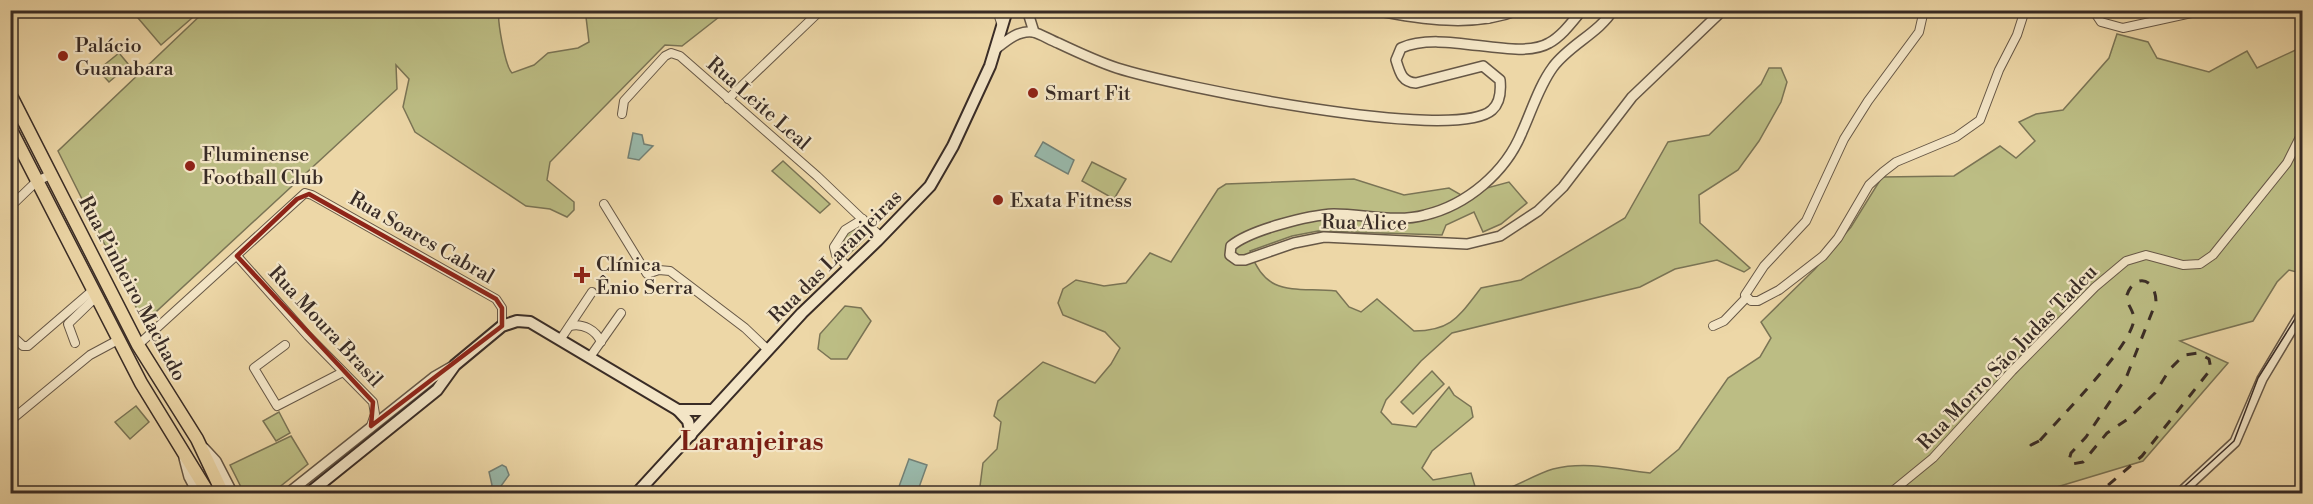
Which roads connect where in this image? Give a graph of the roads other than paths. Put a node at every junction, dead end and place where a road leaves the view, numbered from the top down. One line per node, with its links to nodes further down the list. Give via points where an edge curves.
1 (821, 10): 21 (street)
2 (997, 10): 17 (street)
3 (1015, 10): 4 (street); 14 (street)
4 (1024, 10)
5 (1034, 10): 18 (street, via 1029,16)
6 (1374, 10): 16 (street, via 1422,18)
7 (1518, 10): 16 (street)
8 (1612, 10): 9 (street, Rua Alice, via 1553,67 1504,162 1479,189 1459,202 1424,216 1333,214 1311,218 1243,238 1231,246 1230,255 1245,260 1324,237 1467,244 1500,236 1538,211 1563,187 1632,97)
9 (1723, 10)
10 (1924, 10): 35 (street, via 1919,32 1844,139 1806,221 1752,281)
11 (2025, 10): 35 (street, via 1980,120 1956,137 1896,162 1869,185 1823,256 1779,290 1758,301)
12 (2093, 10): 13 (street, via 2101,22 2123,28)
13 (2205, 10)
14 (1006, 11): 17 (main road, Rua das Laranjeiras)
15 (1578, 13): 18 (street, via 1555,39 1540,47 1431,41 1401,48 1396,60 1403,78 1409,82 1483,66 1500,80 1499,99 1493,110 1475,117 1444,120 1401,121 1353,114 1138,74 1100,62)
16 (1487, 15)
17 (1002, 26): 19 (main road, Rua das Laranjeiras)
18 (1034, 32): 19 (street, via 1022,33)
19 (997, 48): 30 (main road, Rua das Laranjeiras, via 936,179)
20 (10, 94): 25 (main road, Rua Pinheiro Machado)
21 (728, 99): 22 (street, Rua Leite Leal, via 680,56 671,53 624,101); 29 (street, Rua Leite Leal)
22 (622, 114)
23 (10, 129): 26 (main road, Rua Pinheiro Machado)
24 (2302, 133): 66 (street, Rua Morro São Judas Tadeu, via 2287,163 2213,255 2200,264 2183,265 2146,255 2126,261 2012,371 1933,458)
25 (50, 175): 26 (street); 46 (main road, Rua Pinheiro Machado)
26 (37, 181): 28 (street); 34 (main road, Rua Pinheiro Machado)
27 (604, 204): 48 (street, via 647,274 670,271 746,328)
28 (10, 207)
29 (863, 219): 30 (street, Rua Leite Leal); 32 (street, via 845,230 834,247 836,255)
30 (881, 237): 32 (main road, Rua das Laranjeiras)
31 (237, 256): 38 (street, Rua Soares Cabral, via 305,193 496,299 502,308); 46 (street); 51 (street, Rua Moura Brasil)
32 (849, 268): 48 (main road, Rua das Laranjeiras)
33 (592, 292): 39 (street)
34 (95, 294): 41 (street, via 28,346); 42 (main road, Rua Pinheiro Machado); 45 (street, via 68,324)
35 (1746, 298): 40 (street, via 1724,321)
36 (2302, 312): 67 (street, via 2262,379 2235,442)
37 (621, 313): 44 (street)
38 (501, 326): 43 (main road, via 522,320); 50 (main road)
39 (570, 326): 43 (street); 44 (street, via 585,326)
40 (1713, 326)
41 (10, 334)
42 (118, 340): 54 (street, via 90,356); 58 (main road, Rua Pinheiro Machado)
43 (560, 340): 49 (main road)
44 (601, 342): 49 (street)
45 (75, 343)
46 (138, 345): 57 (main road, Rua Pinheiro Machado)
47 (285, 345): 51 (street, via 254,368 277,406)
48 (767, 349): 53 (main road, Rua das Laranjeiras)
49 (590, 357): 52 (main road)
50 (455, 365): 55 (street); 64 (main road, via 438,390)
51 (343, 372): 55 (street, Rua Moura Brasil, via 373,402)
52 (678, 410): 53 (main road); 56 (main road, via 688,422)
53 (712, 410): 56 (main road, Rua das Laranjeiras)
54 (10, 421)
55 (371, 426): 63 (street)
56 (691, 435): 65 (main road, Rua das Laranjeiras)
57 (197, 439): 61 (main road); 62 (street, Rua Pinheiro Machado, via 216,461)
58 (182, 450): 59 (street, Rua Pinheiro Machado); 60 (main road)
59 (198, 494)
60 (209, 494)
61 (223, 494)
62 (233, 494)
63 (287, 494)
64 (308, 494)
65 (636, 494)
66 (1888, 494)
67 (2179, 494)

